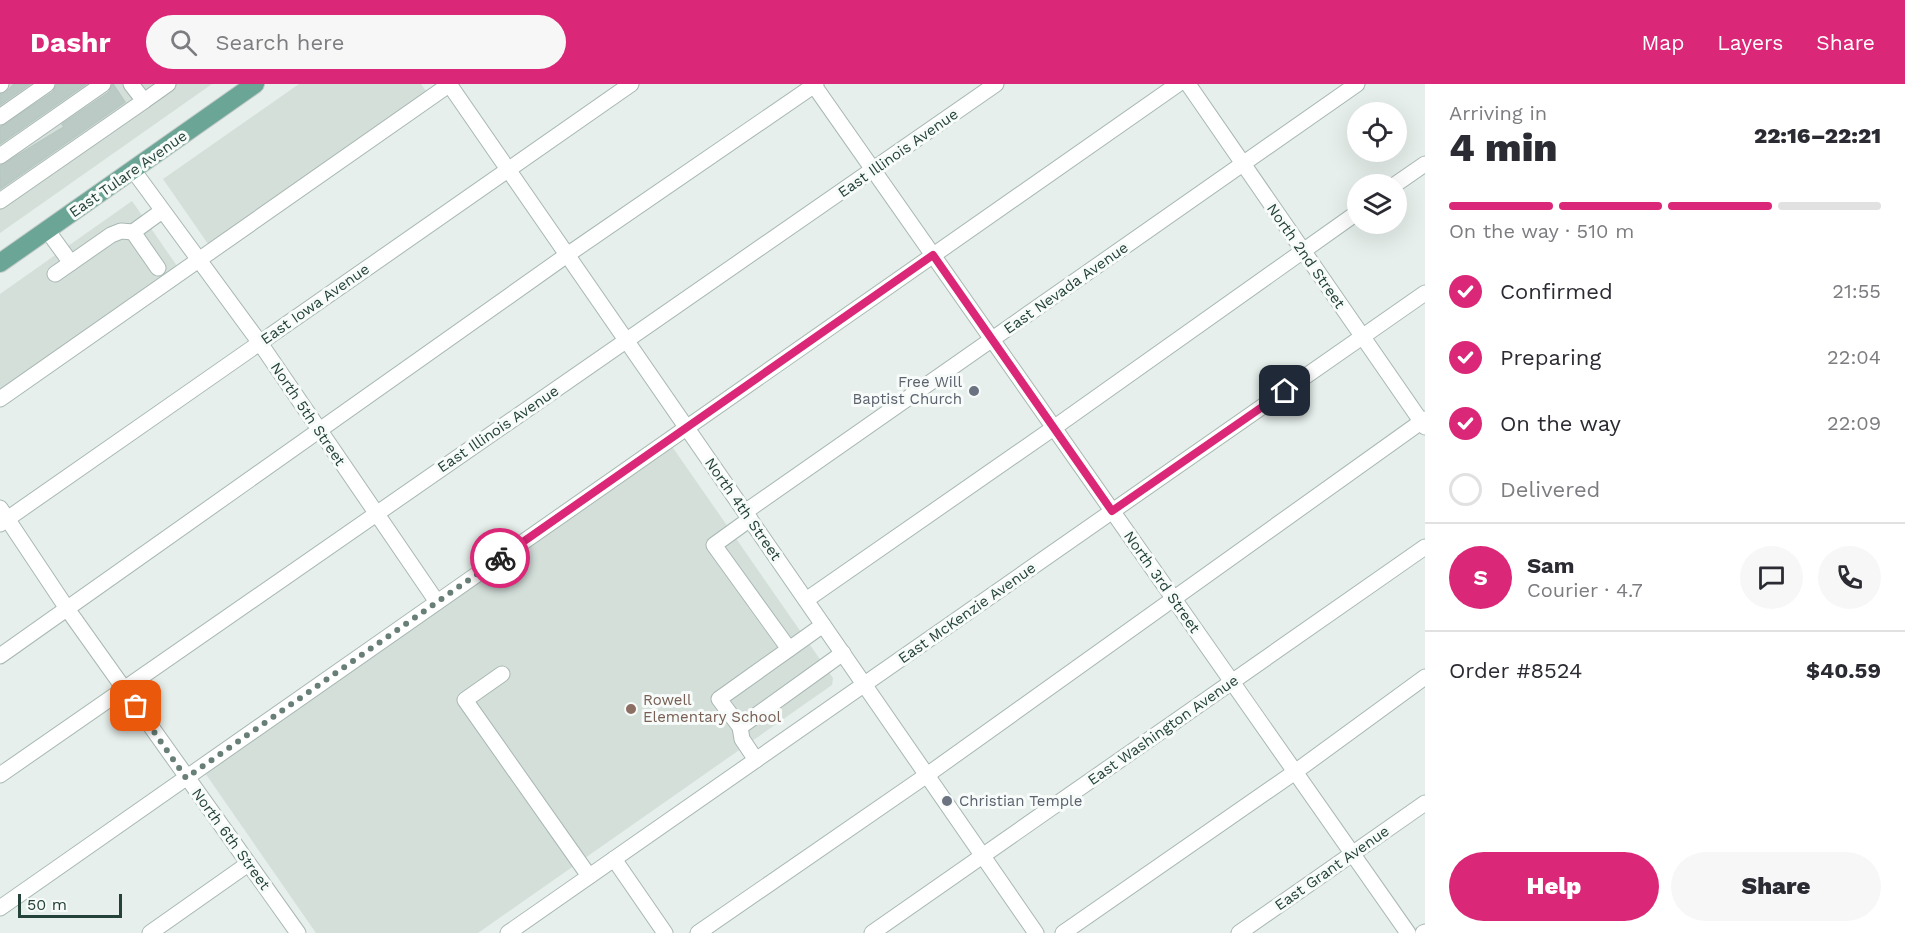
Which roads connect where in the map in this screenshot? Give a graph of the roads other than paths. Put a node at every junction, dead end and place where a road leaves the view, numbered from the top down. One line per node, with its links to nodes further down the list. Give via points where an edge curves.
1 (47, 84): 14 (street)
2 (103, 84): 15 (street)
3 (131, 84): 13 (street)
4 (168, 84): 13 (street)
5 (255, 84): 19 (main road, East Tulare Avenue)
6 (450, 84): 18 (street, North 4th Street); 30 (street)
7 (631, 84): 18 (street, East Iowa Avenue)
8 (814, 84): 20 (street, North 3rd Street); 28 (street)
9 (996, 84): 20 (street, East Illinois Avenue)
10 (1178, 84): 29 (street)
11 (1188, 84): 17 (street, North 2nd Street)
12 (1357, 84): 17 (street, East Nevada Avenue)
13 (144, 101): 22 (street)
14 (0, 117)
15 (0, 156)
16 (1425, 164): 21 (street)
17 (1242, 165): 27 (street, North 2nd Street); 37 (street, East Nevada Avenue)
18 (508, 169): 28 (street, North 4th Street); 39 (street, East Iowa Avenue)
19 (133, 170): 23 (street, North 5th Street); 25 (main road, East Tulare Avenue)
20 (874, 171): 29 (street, North 3rd Street); 38 (street, East Illinois Avenue)
21 (1407, 176)
22 (0, 201)
23 (162, 211): 26 (street); 30 (street, North 5th Street)
24 (1347, 220): 27 (street)
25 (47, 230): 31 (main road, East Tulare Avenue); 32 (street)
26 (133, 232): 32 (street, via 111,235); 33 (street)
27 (1302, 251): 36 (street, North 2nd Street); 43 (street)
28 (567, 255): 38 (street, North 4th Street); 44 (street)
29 (933, 255): 37 (street, North 3rd Street); 42 (street)
30 (198, 261): 39 (street, North 5th Street); 40 (street)
31 (0, 263)
32 (71, 263): 34 (street)
33 (158, 268)
34 (55, 274)
35 (1425, 293): 36 (street, East McKenzie Avenue)
36 (1362, 337): 41 (street, North 2nd Street); 45 (street, East McKenzie Avenue)
37 (993, 338): 43 (street, North 3rd Street); 47 (street, East Nevada Avenue)
38 (627, 341): 42 (street, North 4th Street); 46 (street, East Illinois Avenue)
39 (260, 343): 44 (street, North 5th Street); 48 (street, East Iowa Avenue)
40 (0, 399)
41 (1424, 422): 50 (street)
42 (686, 427): 47 (street, North 4th Street); 52 (street)
43 (1055, 427): 45 (street, North 3rd Street); 51 (street)
44 (319, 432): 46 (street, North 5th Street); 53 (street)
45 (1112, 511): 50 (street, North 3rd Street); 61 (street, East McKenzie Avenue)
46 (375, 513): 52 (street, North 5th Street); 62 (street, East Illinois Avenue)
47 (748, 516): 51 (street, North 4th Street); 55 (street, East Nevada Avenue, via 714,544)
48 (2, 517): 53 (street, North 6th Street)
49 (1425, 547): 60 (street, East Washington Avenue)
50 (1172, 597): 60 (street, North 3rd Street); 67 (street)
51 (806, 600): 54 (street, North 4th Street)
52 (437, 602): 68 (street)
53 (68, 610): 57 (street); 62 (street, North 6th Street)
54 (823, 625): 55 (street); 56 (street, North 4th Street)
55 (789, 649): 63 (street, via 719,699)
56 (843, 653): 61 (street, North 4th Street); 63 (street)
57 (0, 656)
58 (502, 674): 74 (street, via 465,700)
59 (1425, 676): 65 (street)
60 (1232, 682): 65 (street, North 3rd Street); 71 (street, East Washington Avenue)
61 (864, 684): 64 (street, East McKenzie Avenue); 67 (street, North 4th Street)
62 (124, 688): 66 (street, East Illinois Avenue); 68 (street, North 6th Street)
63 (740, 727): 64 (street, via 742,739)
64 (756, 760): 72 (street, East McKenzie Avenue)
65 (1295, 772): 70 (street, North 3rd Street); 83 (street)
66 (0, 775)
67 (927, 775): 71 (street, North 4th Street); 80 (street)
68 (186, 778): 73 (street, North 6th Street); 75 (street)
69 (1425, 803): 70 (street, East Grant Avenue)
70 (1352, 854): 84 (street, East Grant Avenue); 85 (street, North 3rd Street)
71 (983, 856): 81 (street, East Washington Avenue); 82 (street, North 4th Street)
72 (614, 859): 74 (street, East McKenzie Avenue); 79 (street)
73 (248, 864): 76 (street); 77 (street, North 6th Street)
74 (589, 876): 78 (street, East McKenzie Avenue)
75 (0, 908)
76 (150, 933)
77 (298, 933)
78 (508, 933)
79 (665, 933)
80 (698, 933)
81 (872, 933)
82 (1036, 933)
83 (1063, 933)
84 (1239, 933)
85 (1408, 933)

